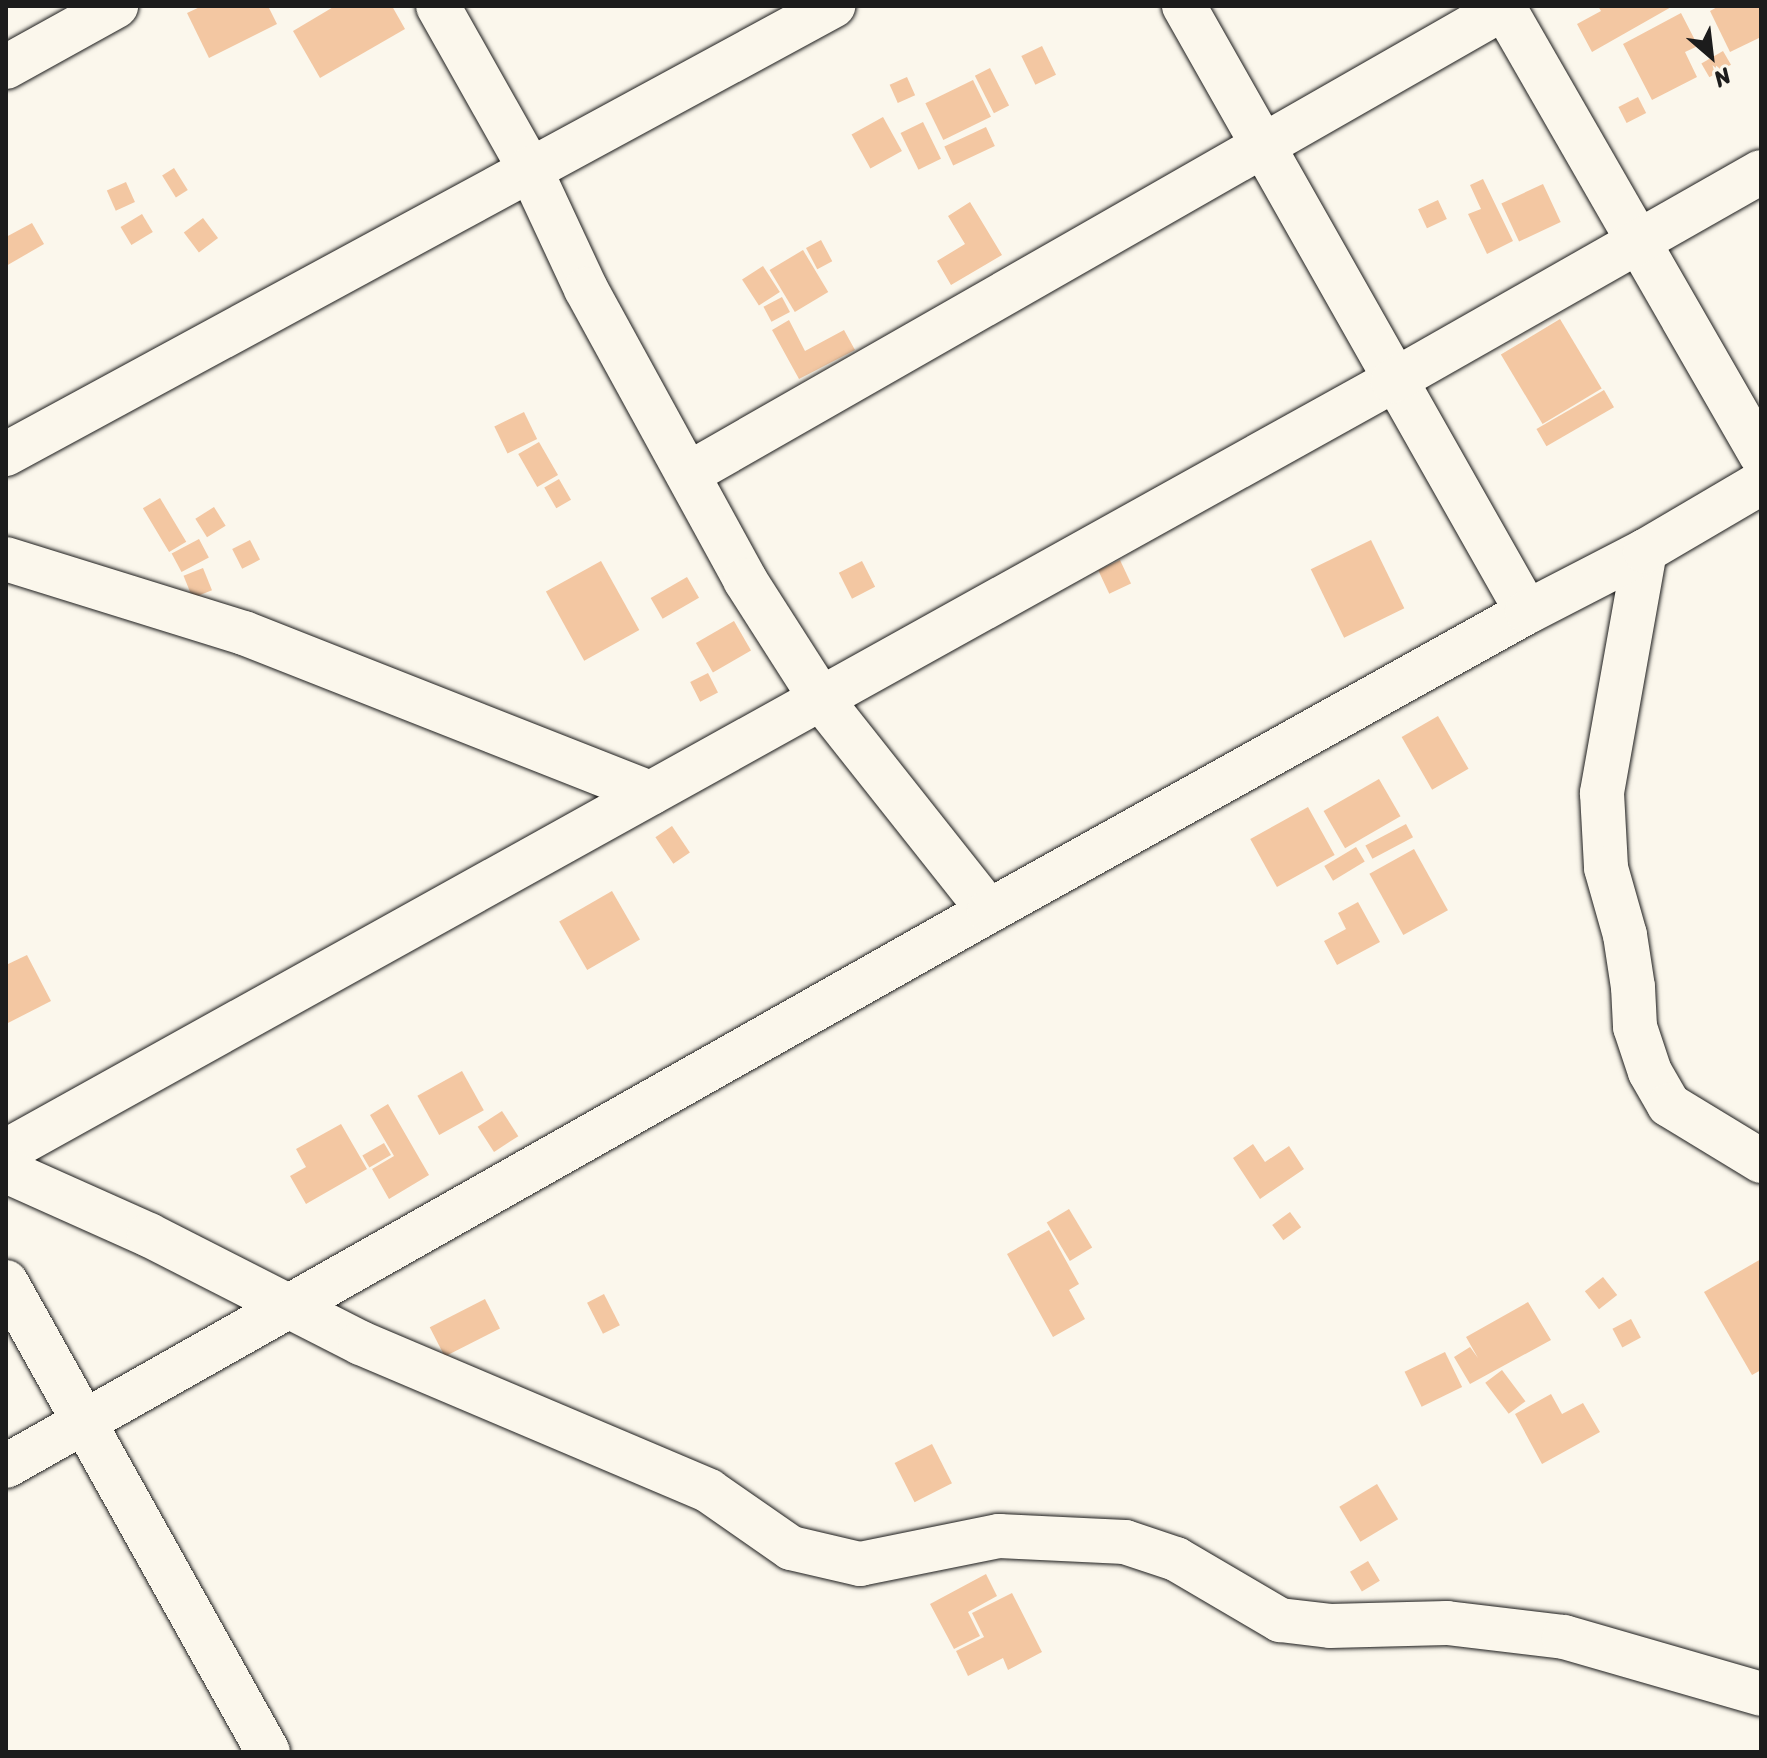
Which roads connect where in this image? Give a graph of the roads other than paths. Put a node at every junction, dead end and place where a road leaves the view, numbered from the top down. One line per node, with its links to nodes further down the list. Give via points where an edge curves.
1 (116, 6): 6 (street)
2 (438, 6): 8 (street)
3 (833, 6): 8 (street)
4 (1184, 6): 7 (street)
5 (1504, 7): 7 (street); 10 (street)
6 (6, 67)
7 (1261, 146): 11 (street); 14 (street)
8 (530, 169): 12 (street); 14 (street, via 586,289)
9 (1761, 172): 10 (street)
10 (1638, 240): 11 (street); 13 (street)
11 (1393, 381): 18 (street); 19 (street)
12 (6, 454)
13 (1761, 455)
14 (688, 474): 19 (street, via 745,580)
15 (1761, 483): 16 (street)
16 (1645, 551): 18 (street); 23 (street, via 1602,793 1606,868 1625,935 1635,1027 1650,1072 1669,1105)
17 (6, 559): 20 (street, via 244,633)
18 (1527, 612): 21 (street)
19 (821, 699): 20 (street); 21 (street)
20 (651, 793): 22 (street)
21 (989, 911): 26 (street)
22 (6, 1151)
23 (1761, 1161)
24 (6, 1171): 26 (street, via 149,1235)
25 (6, 1282): 27 (street)
26 (290, 1308): 27 (street); 29 (street, via 709,1491 791,1548 860,1564 999,1536 1125,1542 1176,1559 1280,1620 1330,1626 1447,1623 1564,1637)
27 (84, 1422): 28 (street); 30 (street)
28 (6, 1466)
29 (1761, 1694)
30 (268, 1752)

